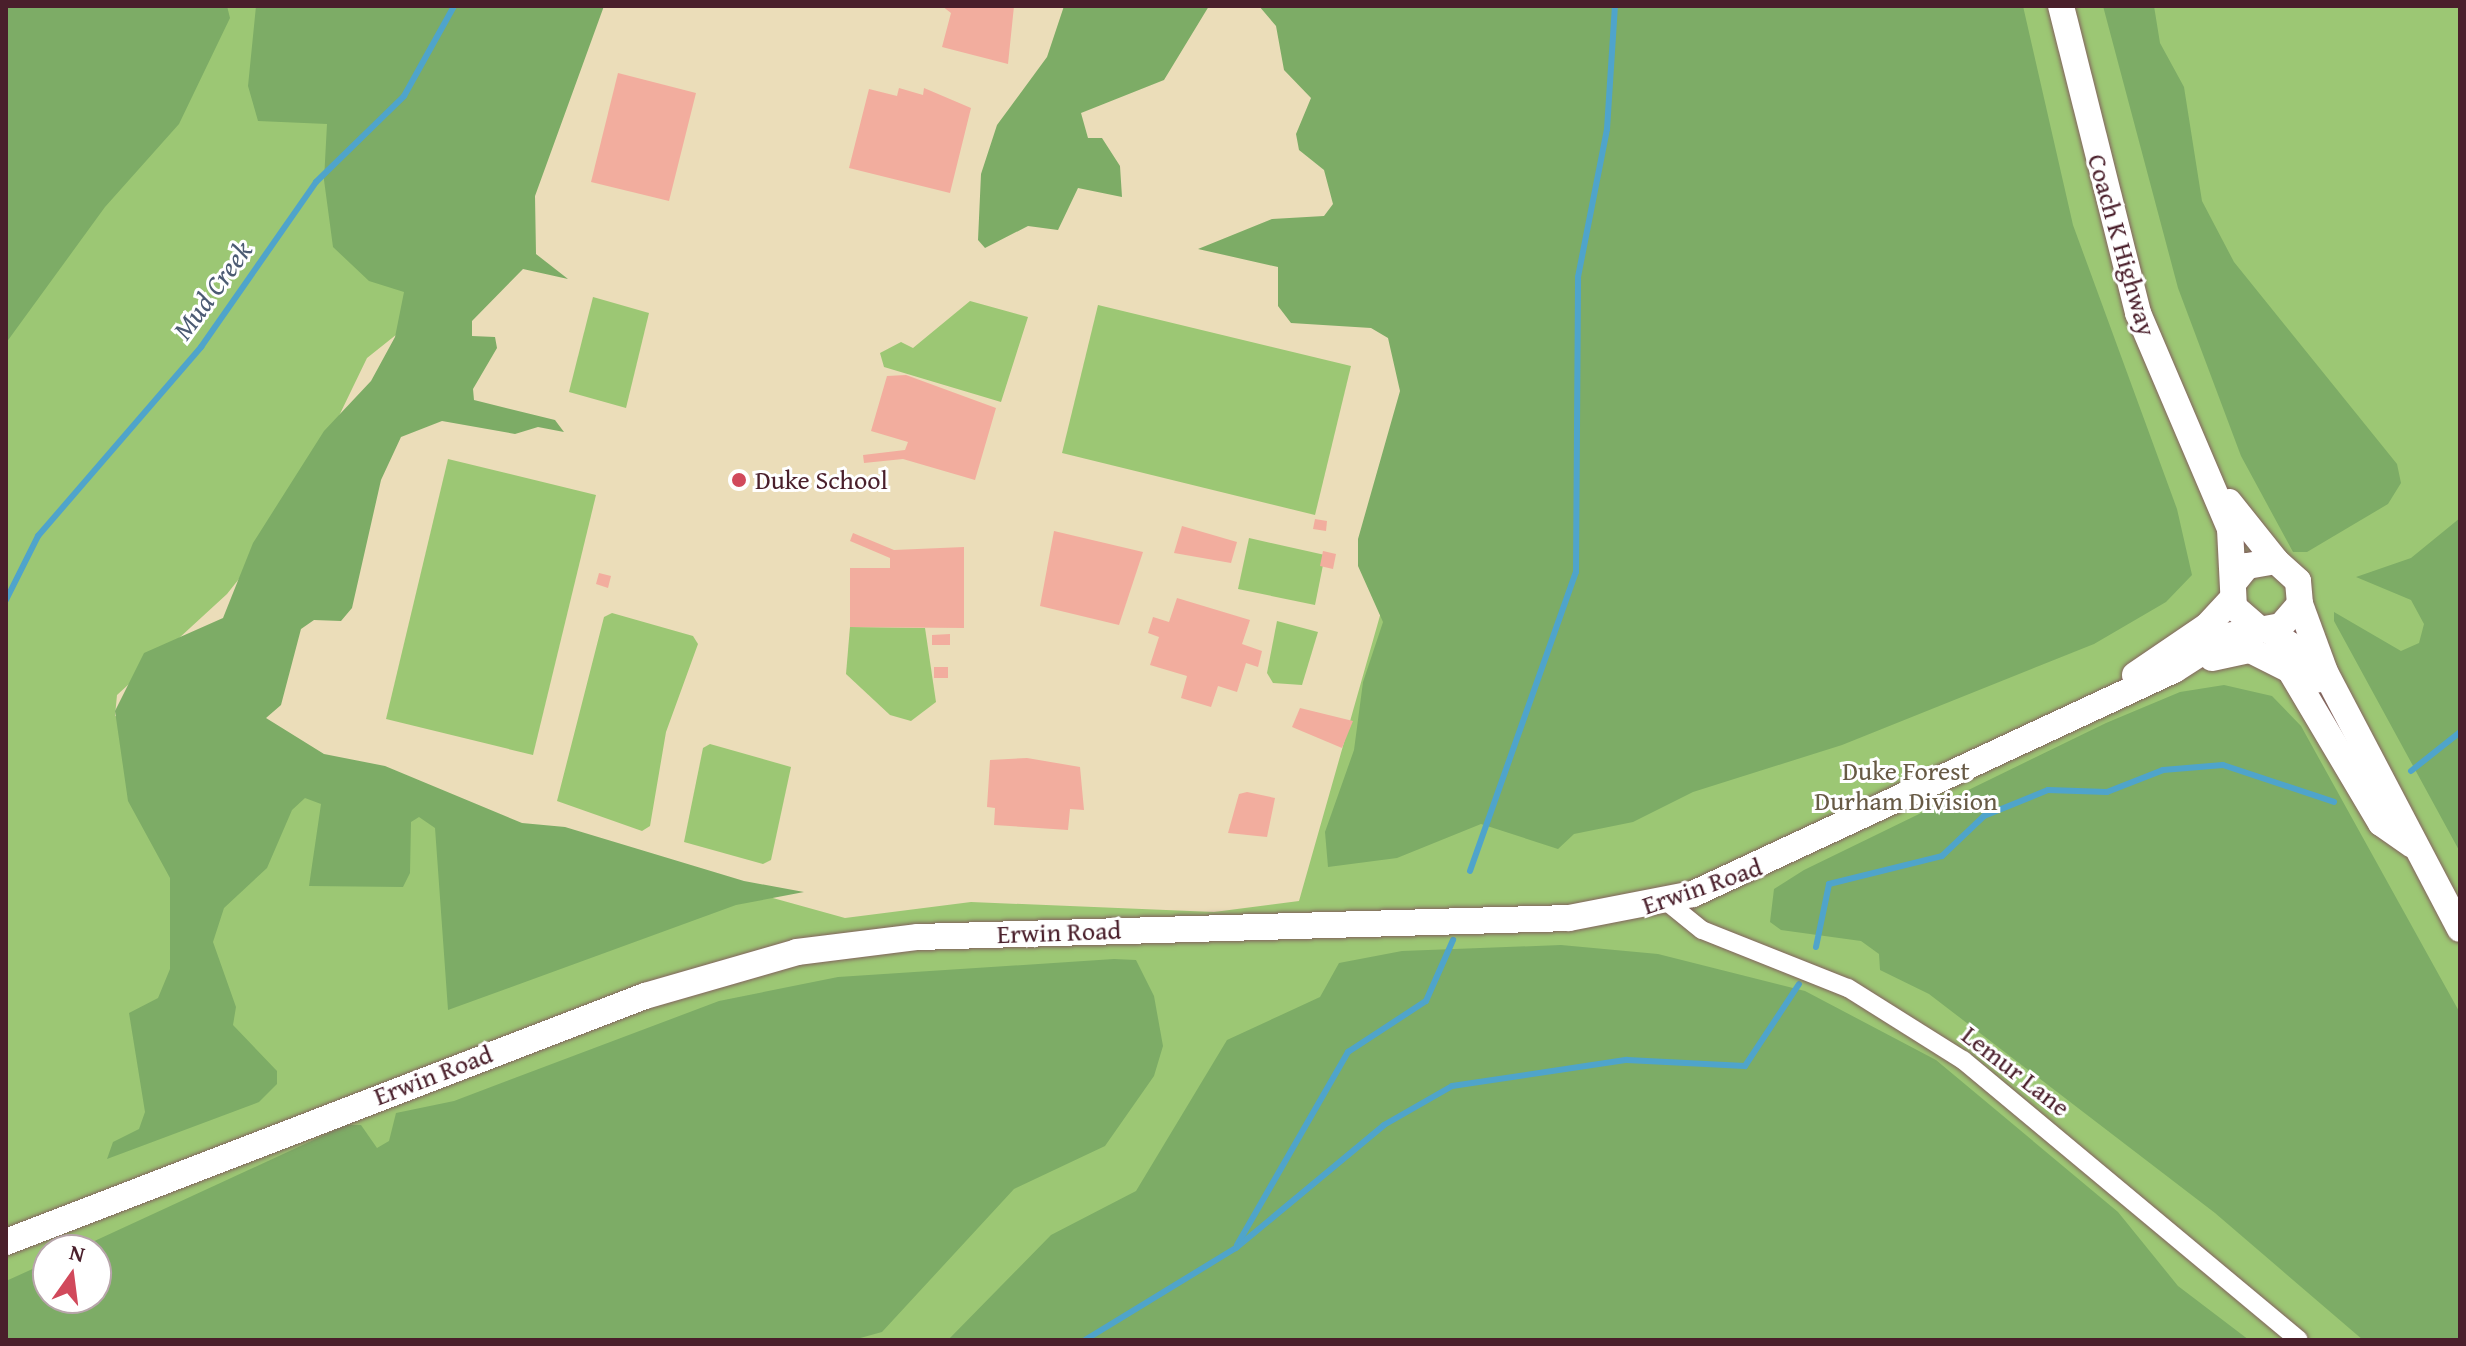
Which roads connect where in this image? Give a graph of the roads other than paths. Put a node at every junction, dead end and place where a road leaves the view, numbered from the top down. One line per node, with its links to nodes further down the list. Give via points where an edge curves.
1 (2061, 6): 2 (main road, Coach K Highway, via 2138,313)
2 (2210, 475): 3 (main road, Coach K Highway); 4 (main road, Coach K Highway, via 2230,529)
3 (2276, 561): 4 (main road, via 2247,566); 5 (main road, Coach K Highway, via 2298,581)
4 (2233, 590): 6 (main road, Coach K Highway, via 2238,614); 8 (main road, Erwin Road)
5 (2300, 604): 6 (main road, via 2288,622); 9 (main road, Coach K Highway, via 2325,672)
6 (2262, 629): 7 (main road, Erwin Road, via 2227,636); 9 (main road, Coach K Highway, via 2303,658 2391,818)
7 (2174, 670): 8 (main road, Erwin Road); 9 (main road, via 2243,649 2284,665 2304,687 2381,823)
8 (2117, 691): 10 (main road, Erwin Road, via 1832,835)
9 (2414, 847): 11 (main road, Coach K Highway)
10 (1666, 901): 12 (main road, Erwin Road, via 1569,918 931,936 797,952 645,996); 13 (street, Lemur Lane, via 1702,930 1848,988 1963,1060)
11 (2460, 929)
12 (6, 1242)
13 (2299, 1340)

